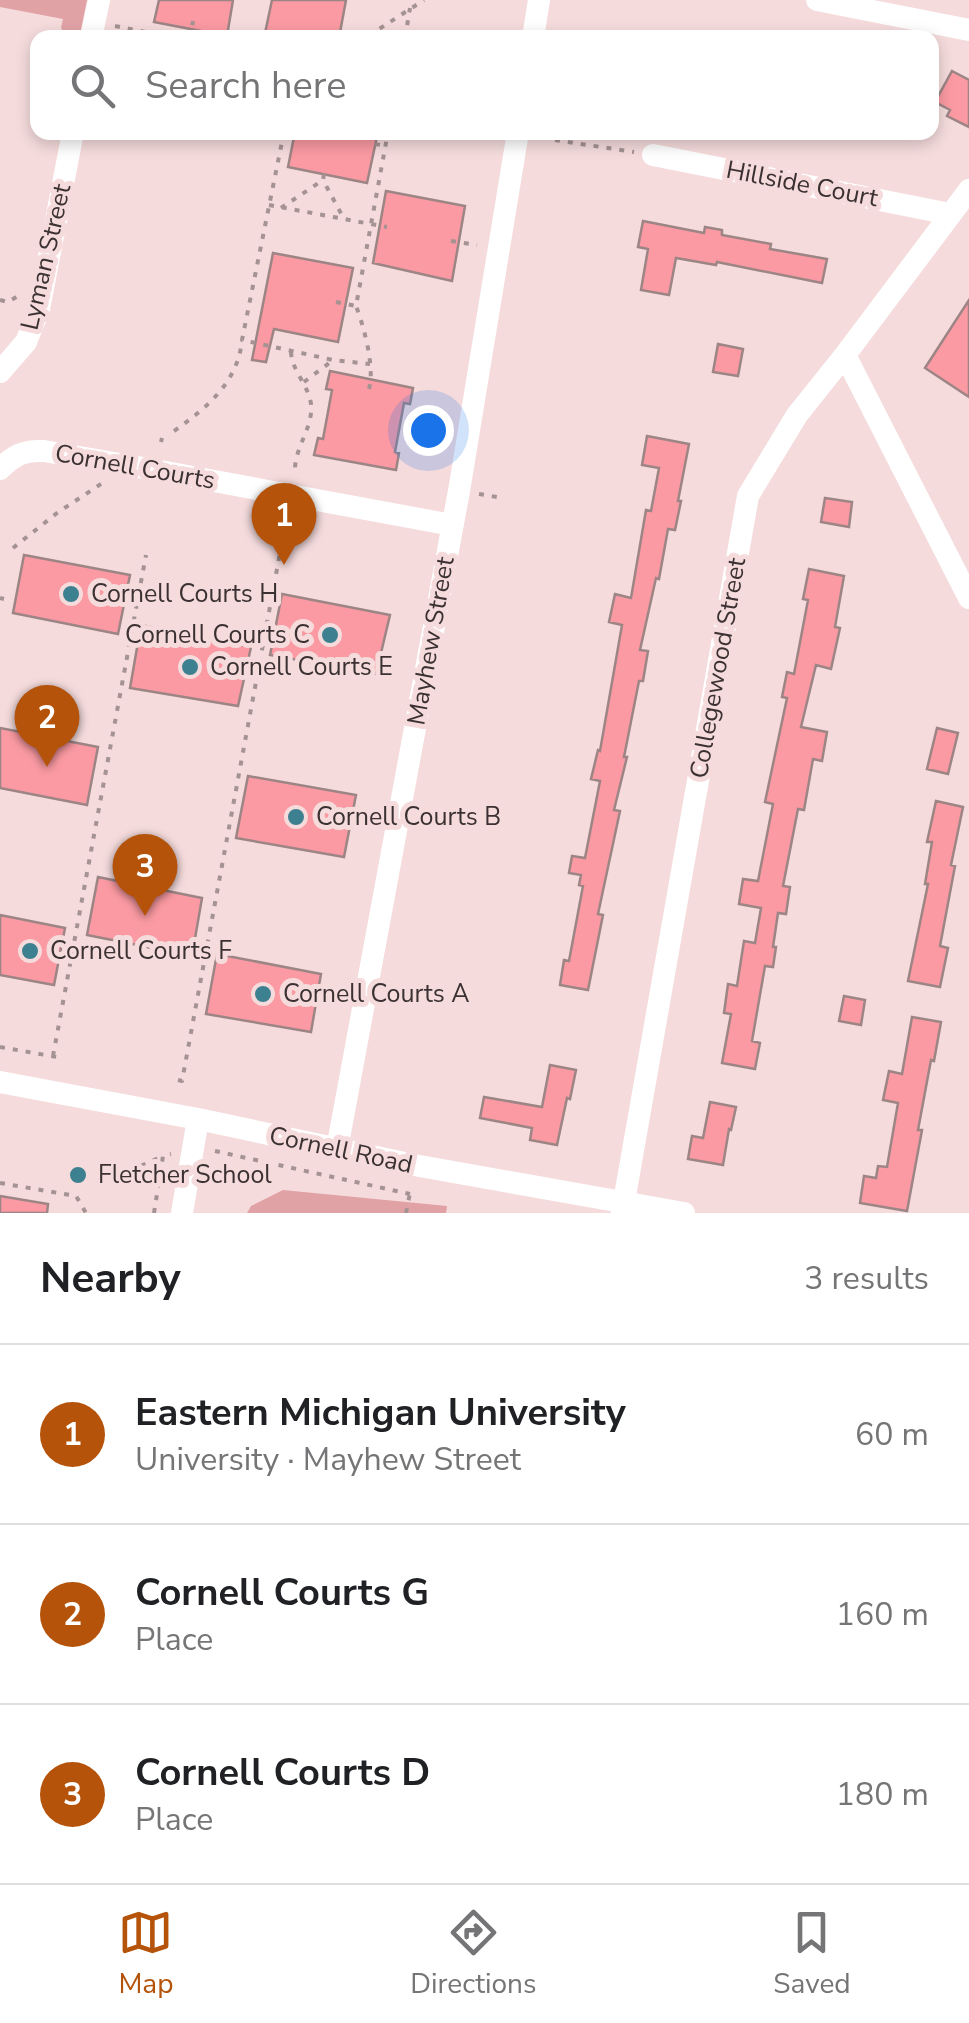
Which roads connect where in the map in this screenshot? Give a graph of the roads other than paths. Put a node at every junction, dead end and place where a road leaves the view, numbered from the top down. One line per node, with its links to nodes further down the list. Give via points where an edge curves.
1 (99, 0): 5 (street)
2 (540, 0): 6 (street)
3 (817, 0): 4 (street)
4 (884, 7): 7 (street)
5 (101, 30)
6 (534, 30)
7 (969, 30)
8 (71, 140): 14 (street, Lyman Street, via 39,309 26,342)
9 (517, 140): 16 (street, Mayhew Street)
10 (653, 155): 12 (street, Hillside Court)
11 (969, 190): 12 (street, Collegewood Street)
12 (950, 214): 13 (street, Collegewood Street)
13 (846, 355): 17 (street); 21 (street, Collegewood Street, via 797,416 748,496)
14 (0, 372)
15 (0, 469): 16 (street, Cornell Courts, via 26,450 44,452)
16 (452, 526): 20 (street, Mayhew Street)
17 (969, 598)
18 (0, 1082): 19 (street, Cornell Road)
19 (198, 1119): 20 (street, Cornell Road); 22 (street)
20 (336, 1148): 21 (street, Cornell Road)
21 (623, 1208): 23 (street, Cornell Road)
22 (182, 1213)
23 (684, 1213)

